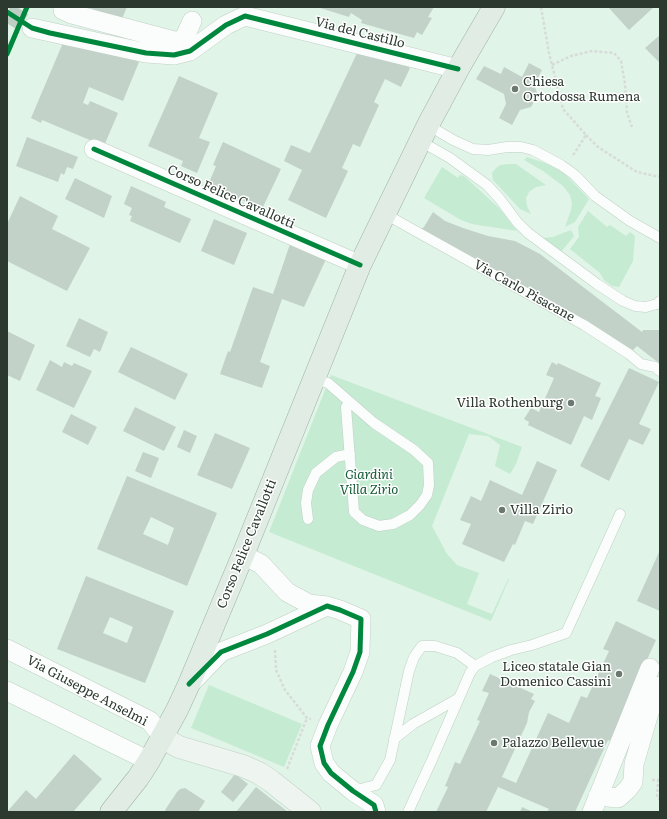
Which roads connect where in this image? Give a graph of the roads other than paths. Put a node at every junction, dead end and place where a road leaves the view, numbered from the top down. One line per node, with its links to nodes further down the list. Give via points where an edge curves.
1 (63, 7): 3 (street, via 63,10 72,14 178,42 185,37)
2 (494, 7): 5 (main road, Corso Felice Cavallotti)
3 (192, 21)
4 (32, 28): 5 (street, Via del Castillo, via 146,53 174,55 190,51 226,25 245,16)
5 (458, 69): 6 (main road, Corso Felice Cavallotti)
6 (424, 133): 8 (main road, Corso Felice Cavallotti); 9 (lane, via 453,140 473,149 488,150 507,146 533,150 561,165 575,175 595,196 630,221); 11 (lane, via 450,158 487,185 528,233 597,284 635,306 646,307)
7 (94, 149): 10 (street, Corso Felice Cavallotti)
8 (385, 214): 10 (main road, Corso Felice Cavallotti); 12 (lane, Via Carlo Pisacane, via 584,324 641,364)
9 (660, 238)
10 (360, 265): 13 (main road, Corso Felice Cavallotti)
11 (660, 301)
12 (660, 371)
13 (314, 379): 14 (lane, via 328,383); 18 (main road, Corso Felice Cavallotti)
14 (350, 402): 15 (lane, via 346,407); 15 (lane, via 428,463 427,495 410,515 393,524 379,526 363,520 354,512)
15 (350, 454): 17 (lane, via 336,457 316,472 308,490)
16 (620, 514): 21 (lane, via 566,633 511,650)
17 (308, 519)
18 (243, 555): 19 (street, via 261,564 287,592 309,604); 23 (main road, Corso Felice Cavallotti)
19 (327, 606): 23 (street, via 221,652); 30 (street, via 361,619 360,652 320,746 324,763)
20 (7, 649): 27 (street, Via Giuseppe Anselmi, via 150,721)
21 (475, 666): 26 (lane); 28 (lane, via 457,652 435,646 422,646 414,657 409,671)
22 (650, 668): 31 (street)
23 (189, 684): 27 (main road, Corso Felice Cavallotti)
24 (660, 686): 31 (street, via 651,706 634,764 633,782 618,798)
25 (7, 691): 29 (street)
26 (459, 698): 28 (lane, via 413,724); 35 (lane)
27 (163, 738): 29 (main road, Corso Felice Cavallotti); 33 (street, via 179,747 259,773)
28 (394, 739): 30 (lane, via 390,760 376,785)
29 (149, 761): 32 (main road, Corso Felice Cavallotti)
30 (353, 791): 34 (street, via 374,805)
31 (595, 804)
32 (111, 812)
33 (310, 812)
34 (376, 812)
35 (408, 812)

